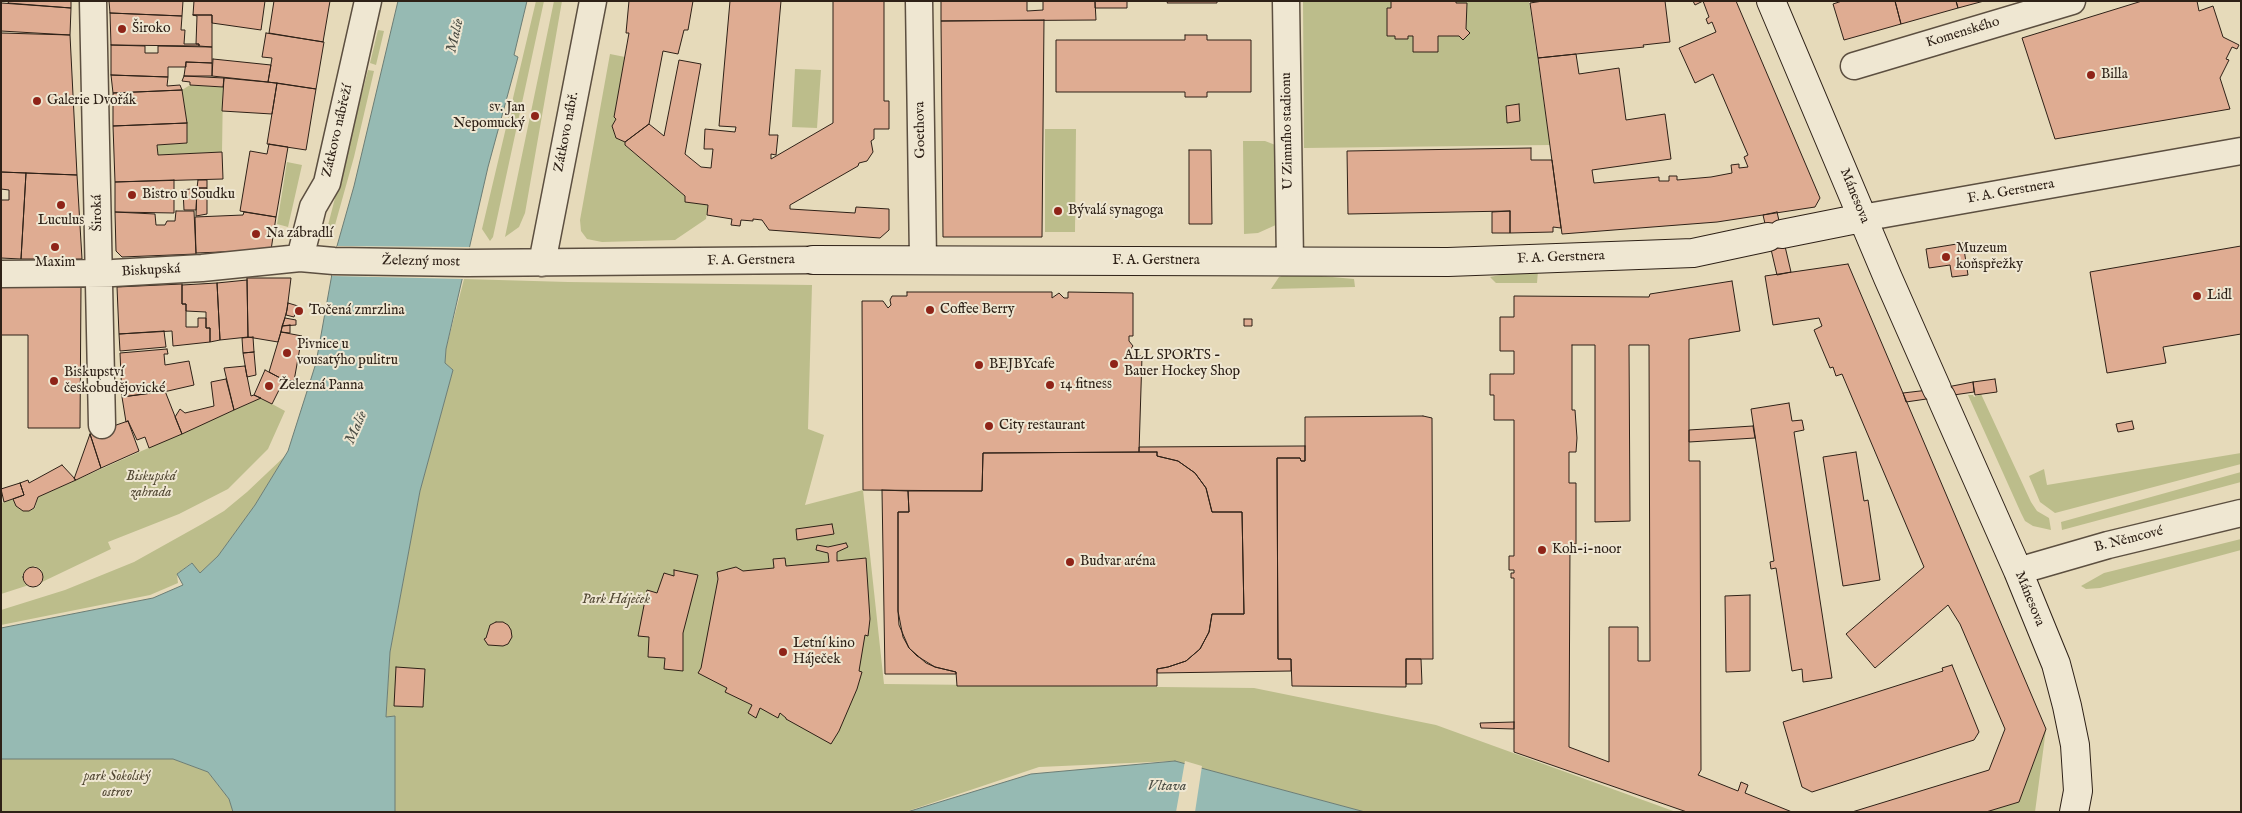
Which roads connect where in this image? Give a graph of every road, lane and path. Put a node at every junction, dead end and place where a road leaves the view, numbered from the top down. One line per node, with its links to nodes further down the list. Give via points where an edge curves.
1 (93, 1): 16 (street, Široká)
2 (368, 1): 11 (street, Zátkovo nábřeží, via 327,183 313,207)
3 (593, 1): 15 (street, Zátkovo nábř.)
4 (919, 1): 12 (street, Goethova)
5 (1286, 1): 14 (street, U Zimního stadionu)
6 (1771, 1): 10 (street, Mánesova)
7 (2072, 1): 8 (street, Komenského)
8 (1854, 66)
9 (2241, 151): 10 (street, F. A. Gerstnera)
10 (1862, 218): 14 (street, F. A. Gerstnera, via 1693,253 1448,262); 20 (street, Mánesova)
11 (300, 258): 15 (street, Železný most); 16 (street, Biskupská, via 202,268)
12 (923, 259): 13 (street, F. A. Gerstnera); 14 (street, F. A. Gerstnera)
13 (812, 260): 15 (street, F. A. Gerstnera)
14 (1290, 261)
15 (542, 263)
16 (99, 273): 17 (street, Biskupská); 18 (street, Široká)
17 (1, 274)
18 (102, 425)
19 (2241, 512): 20 (street, B. Němcové)
20 (2018, 570): 21 (street, Mánesova, via 2056,664 2067,706 2078,791)
21 (2074, 812)

